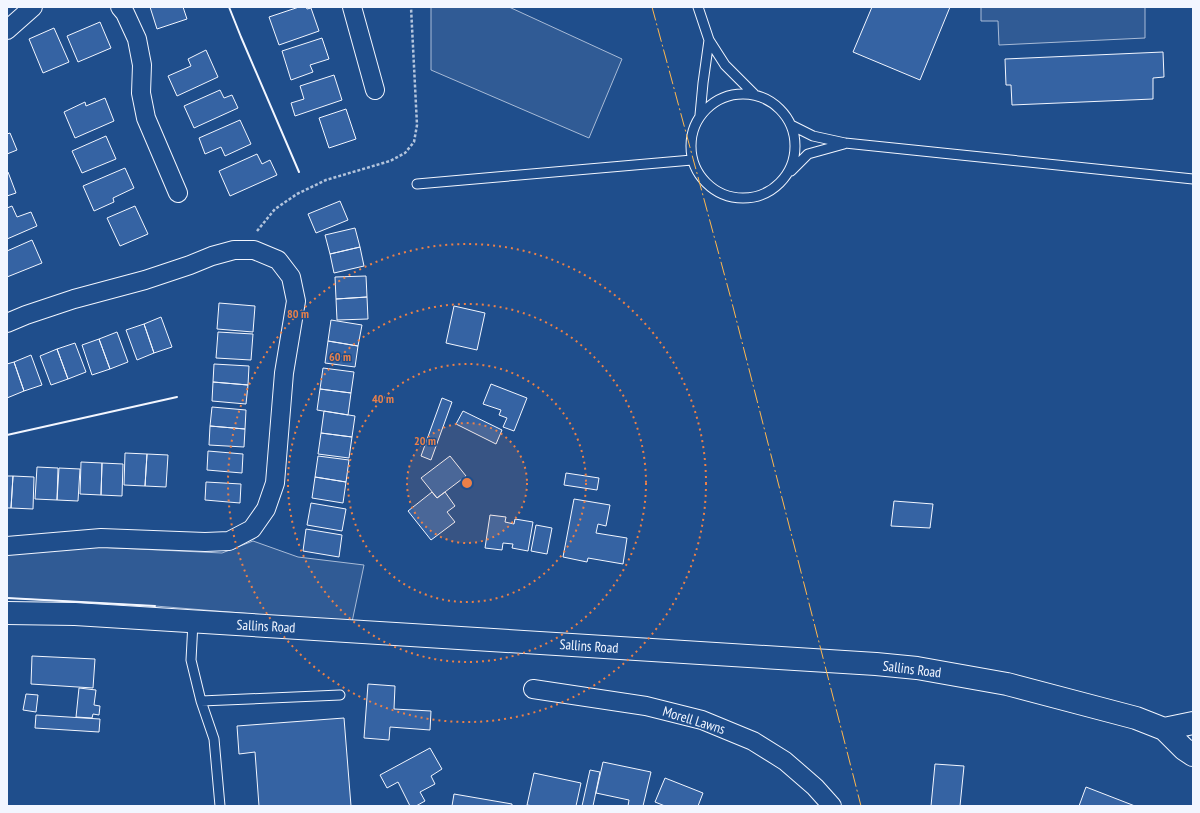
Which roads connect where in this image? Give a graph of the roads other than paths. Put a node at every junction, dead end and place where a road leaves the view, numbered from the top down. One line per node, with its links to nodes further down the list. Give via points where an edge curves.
1 (33, 7): 5 (street)
2 (120, 7): 16 (street, via 137,39 142,66 141,93 146,118)
3 (352, 7): 7 (street)
4 (698, 7): 6 (lane)
5 (7, 30)
6 (709, 40): 8 (lane, via 725,65); 9 (lane)
7 (375, 90)
8 (754, 94): 9 (lane, via 739,93 724,97); 10 (lane, via 769,100 782,111)
9 (700, 114): 12 (lane, via 693,128 690,144)
10 (791, 125): 11 (lane, via 813,136); 13 (lane, via 795,142 794,159)
11 (845, 144): 13 (lane, via 808,154); 14 (lane)
12 (692, 160): 13 (lane, via 699,175 710,188 726,196 760,196 775,188); 15 (lane)
13 (786, 175)
14 (1193, 179)
15 (417, 184)
16 (178, 193)
17 (7, 322): 18 (street, via 234,250 254,250 278,260 291,278 296,301 284,373 275,484 266,509 252,529 229,541 101,538)
18 (7, 546)
19 (7, 613): 20 (main road, Sallins Road, via 75,614)
20 (193, 622): 23 (lane, via 191,660); 25 (main road, Sallins Road, via 917,668 1007,684 1136,718)
21 (533, 689): 28 (street, Morell Lawns, via 646,706 702,720 753,741 785,761)
22 (340, 695): 23 (lane)
23 (201, 701): 27 (lane, via 214,738)
24 (1193, 723): 25 (main road)
25 (1164, 729): 26 (main road, Sallins Road)
26 (1193, 755)
27 (220, 806)
28 (832, 806)

